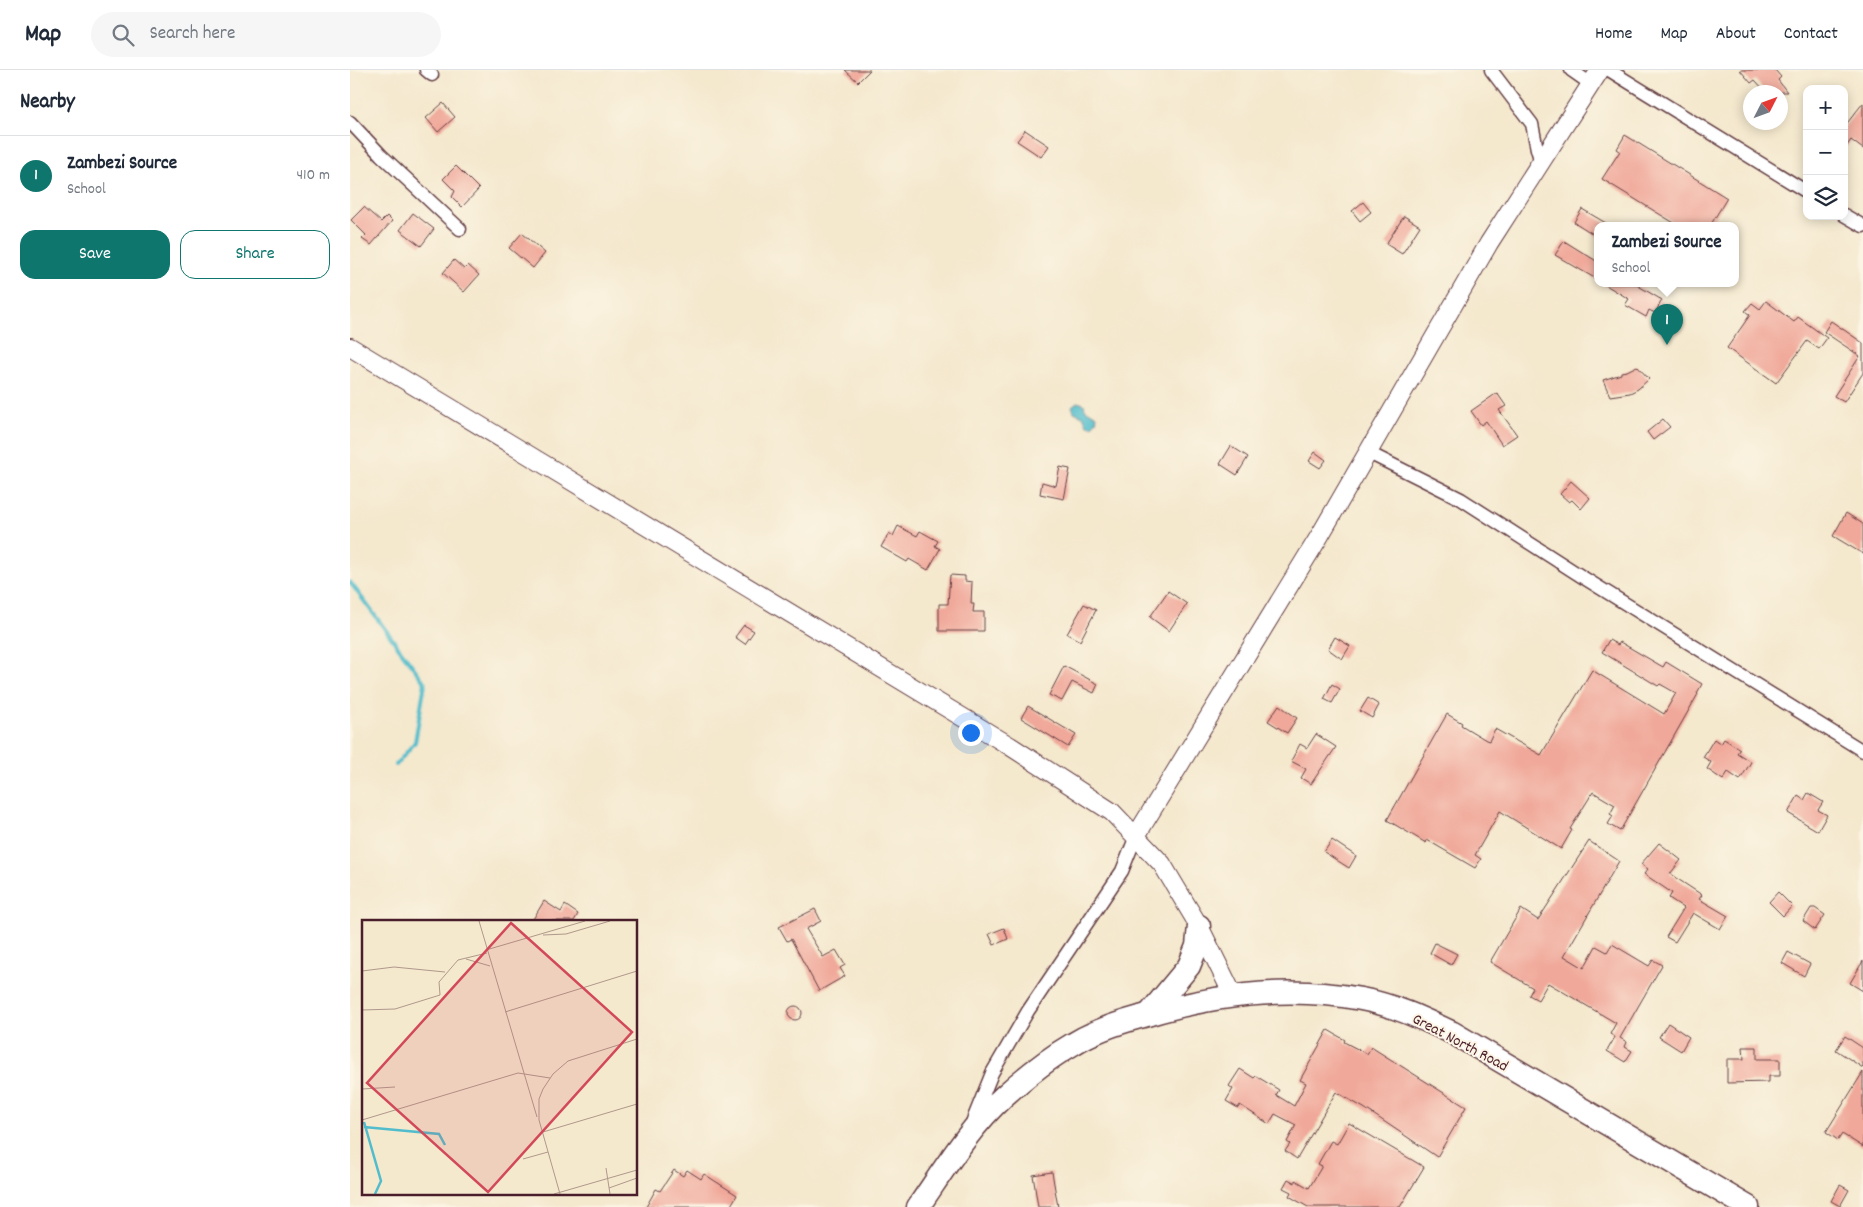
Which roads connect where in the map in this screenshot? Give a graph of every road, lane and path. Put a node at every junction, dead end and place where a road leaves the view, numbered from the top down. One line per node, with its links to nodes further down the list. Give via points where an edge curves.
1 (1491, 70): 6 (street, via 1532,124)
2 (1571, 70): 4 (street)
3 (1609, 70): 7 (street)
4 (1596, 77): 6 (main road)
5 (350, 122): 10 (street, via 380,155)
6 (1541, 162): 12 (main road, via 1489,243)
7 (1803, 190)
8 (1848, 217): 9 (street)
9 (1863, 226)
10 (460, 230)
11 (350, 347): 14 (main road, via 1010,746 1112,812)
12 (1368, 453): 13 (street, via 1461,499); 14 (main road)
13 (1863, 751)
14 (1136, 836): 15 (main road, via 1162,864); 18 (street, via 1122,870 1028,1011 992,1073)
15 (1199, 926): 16 (main road); 17 (highway, via 1194,957)
16 (1234, 997): 17 (highway, Great North Road, via 1198,1001); 20 (highway, Great North Road, via 1272,992 1312,994 1361,999 1410,1013 1453,1033)
17 (1150, 1014): 18 (highway, Great North Road, via 1115,1024 1074,1043 1003,1097)
18 (966, 1136): 19 (highway, Great North Road)
19 (918, 1207)
20 (1748, 1207)

